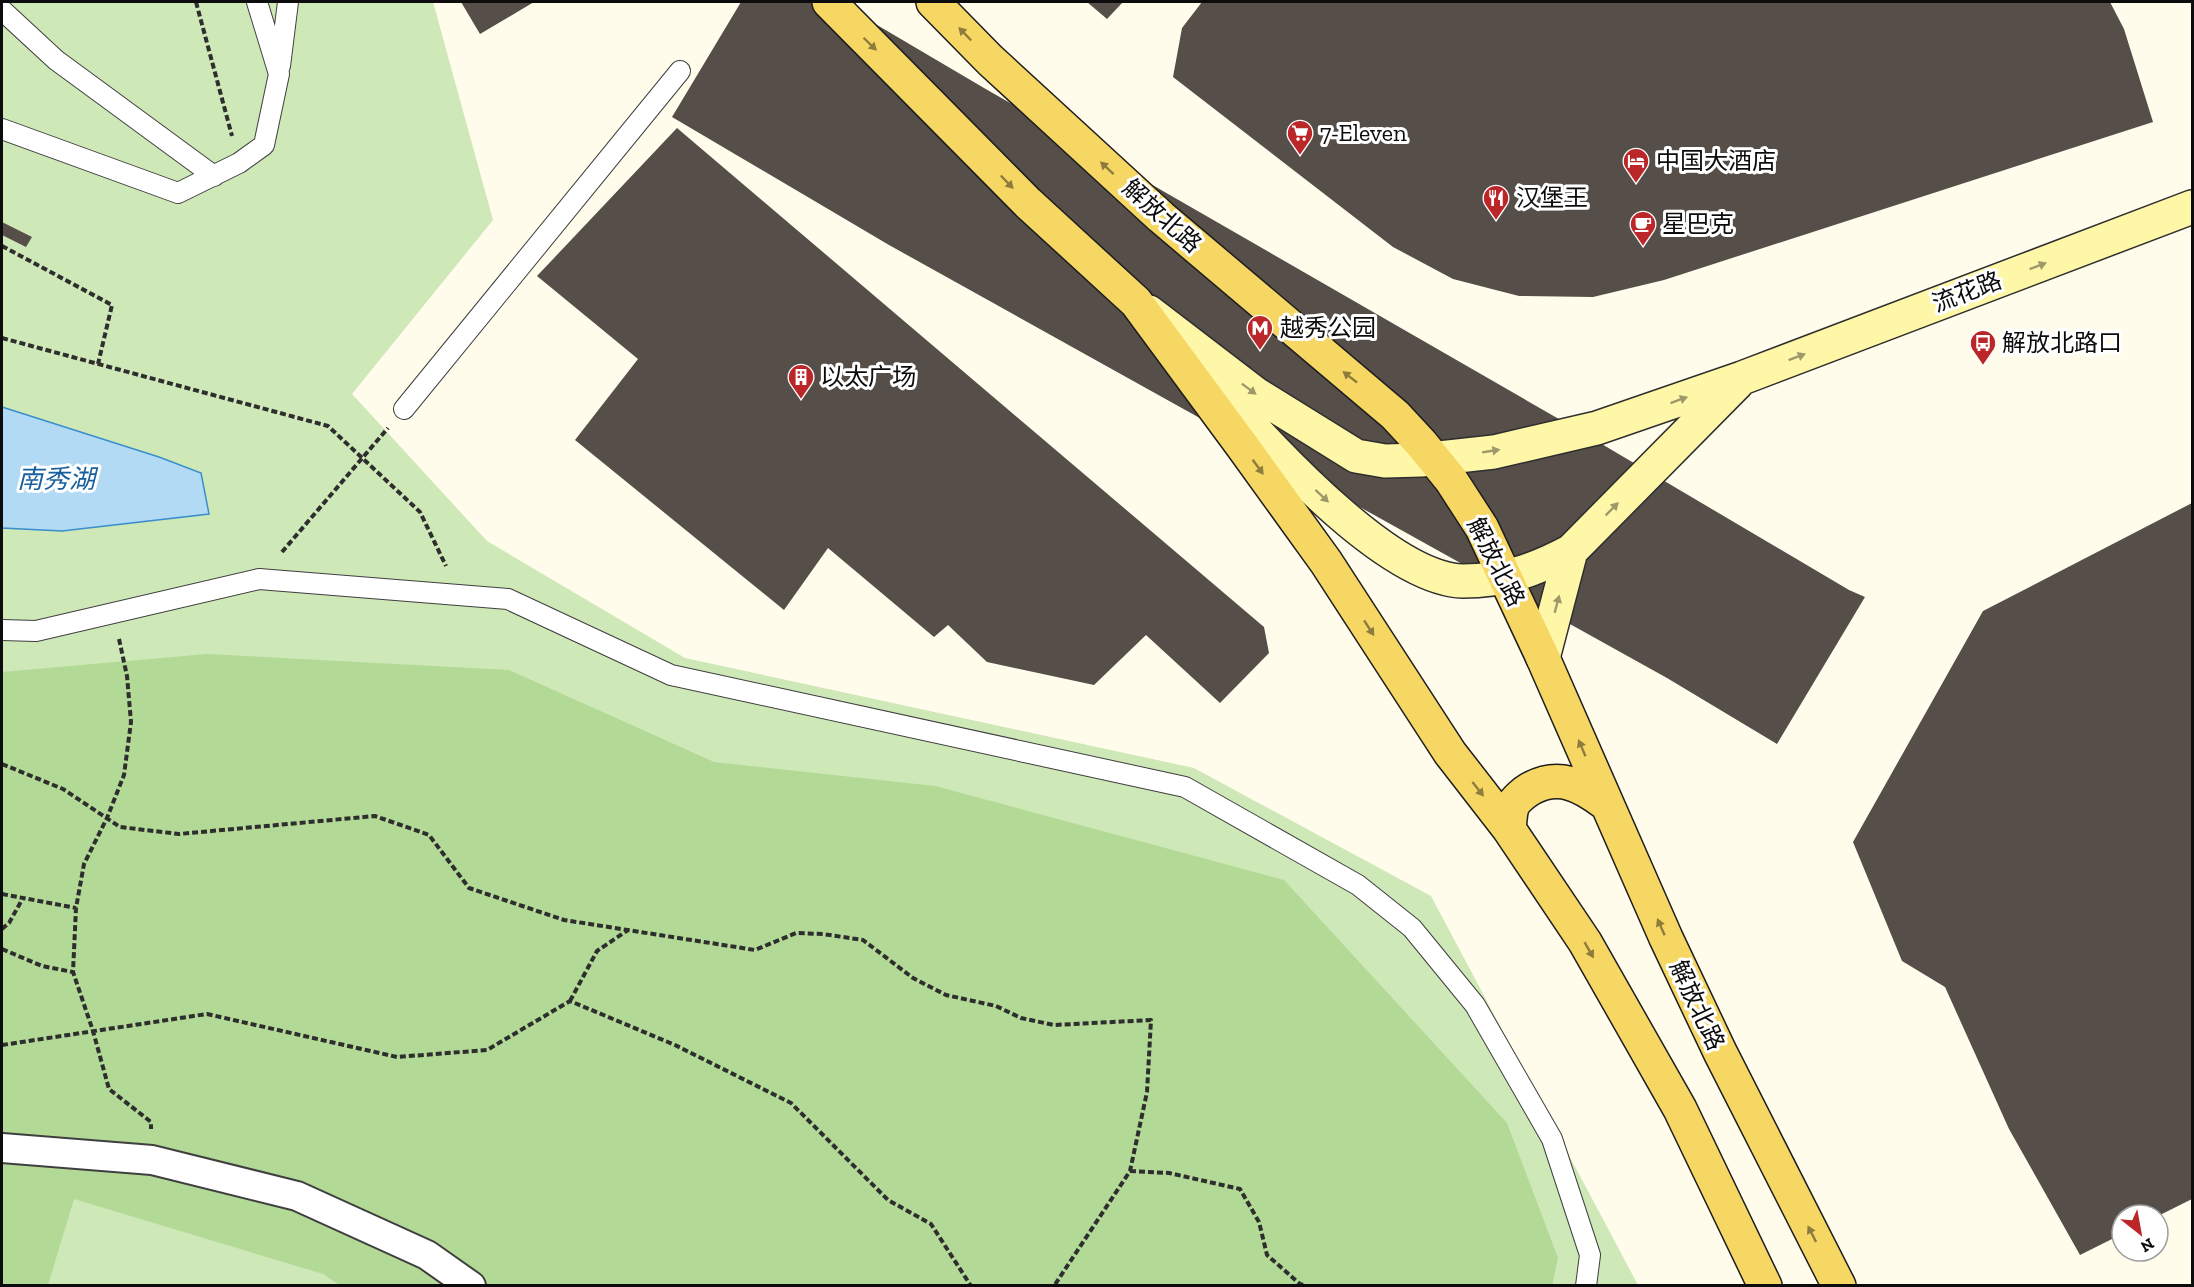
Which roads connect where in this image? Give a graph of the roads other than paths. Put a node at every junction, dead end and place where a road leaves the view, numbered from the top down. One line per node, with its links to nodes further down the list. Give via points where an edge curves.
1 (257, 2): 7 (lane)
2 (288, 2): 7 (lane)
3 (829, 2): 11 (main road, one-way to 11, via 1028,203)
4 (933, 2): 14 (main road, 解放北路, one-way to 4, via 1161,217 990,60)
5 (2, 10): 9 (lane, via 56,60)
6 (680, 71): 13 (lane)
7 (279, 74): 9 (lane, via 264,145)
8 (2, 129): 9 (lane, via 178,193)
9 (214, 176)
10 (2193, 207): 12 (main road, 流花路, one-way to 10)
11 (1136, 302): 15 (main road, one-way to 15, via 1256,394); 18 (main road, one-way to 18, via 1270,446 1321,496 1386,550 1407,562 1461,581); 22 (main road, one-way to 22, via 1326,562 1450,753)
12 (1742, 378): 16 (main road, 流花路, one-way to 12, via 1494,452 1597,428); 17 (main road, one-way to 12)
13 (404, 409)
14 (1395, 415): 15 (main road, via 1387,434 1374,448); 16 (main road, 解放北路)
15 (1356, 456): 16 (main road, 流花路, via 1385,461)
16 (1433, 458): 18 (main road, 解放北路, via 1482,528)
17 (1571, 551): 18 (main road, via 1538,568); 20 (main road, one-way to 17)
18 (1506, 578): 20 (main road, 解放北路)
19 (2, 630): 25 (lane, via 36,631 258,579 508,599 671,675 1185,787 1358,885 1412,928 1475,1005 1552,1139 1590,1255)
20 (1543, 658): 21 (main road, 解放北路, one-way to 20)
21 (1605, 803): 22 (main road, via 1584,788 1562,781 1542,782 1513,805); 27 (main road, 解放北路, one-way to 21, via 1720,1052)
22 (1509, 829): 26 (main road, one-way to 26, via 1585,942 1675,1099)
23 (2, 1148): 24 (street, via 152,1160 297,1196 427,1255)
24 (471, 1286)
25 (1586, 1286)
26 (1765, 1286)
27 (1839, 1286)

